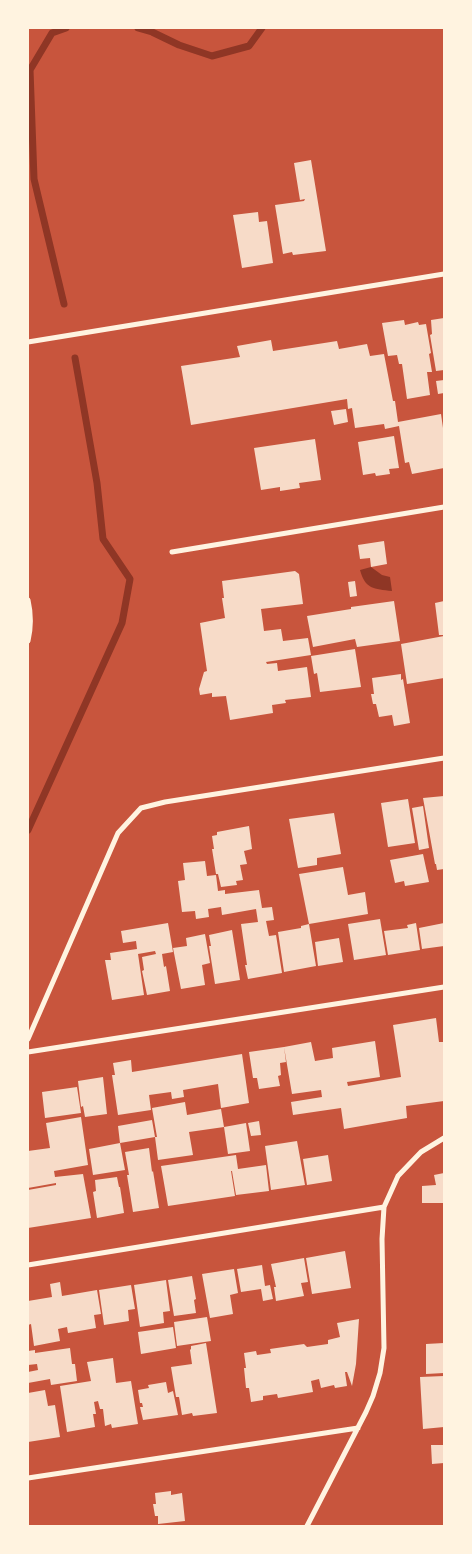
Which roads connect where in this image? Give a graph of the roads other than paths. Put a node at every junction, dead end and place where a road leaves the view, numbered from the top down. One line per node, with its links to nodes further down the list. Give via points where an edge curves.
1 (444, 274): 2 (street)
2 (28, 342)
3 (444, 507): 4 (street)
4 (172, 552)
5 (28, 600): 6 (street)
6 (28, 641)
7 (444, 758): 9 (street, via 141,808 118,833)
8 (444, 987): 10 (street)
9 (28, 1040)
10 (28, 1052)
11 (444, 1138): 12 (street, via 421,1152 398,1176)
12 (384, 1206): 13 (street); 14 (street, via 384,1348 373,1396)
13 (28, 1265)
14 (358, 1428): 15 (street); 16 (street)
15 (28, 1478)
16 (307, 1526)

